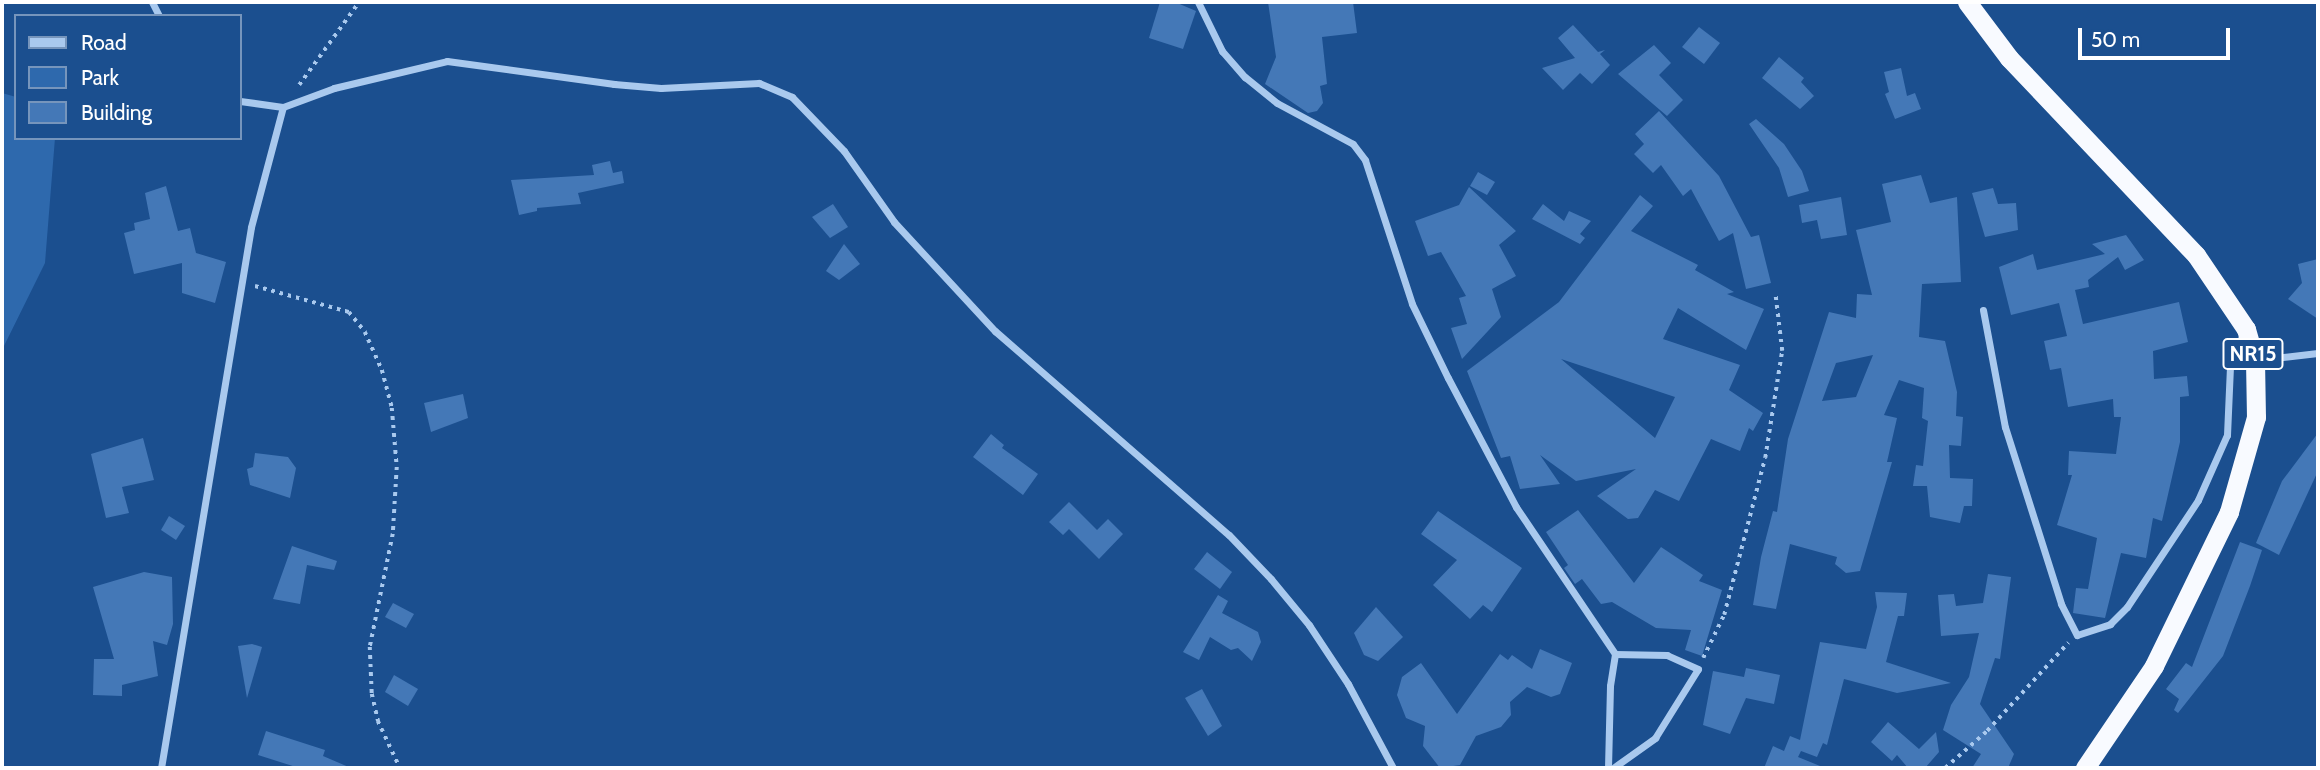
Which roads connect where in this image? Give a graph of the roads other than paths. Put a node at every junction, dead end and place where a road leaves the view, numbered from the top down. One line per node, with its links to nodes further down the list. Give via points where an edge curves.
1 (1198, 2): 9 (street, via 1222,51 1245,77 1277,103 1353,144 1365,160 1412,304 1448,378 1522,517)
2 (1967, 2): 6 (highway, NR15, via 2009,58 2196,255)
3 (242, 101): 4 (street)
4 (283, 107): 10 (street, via 251,227); 11 (street, via 334,88 447,61 626,85 760,83 792,97 844,151 894,222 995,331 1229,535 1270,579 1348,684)
5 (1983, 310): 6 (street, via 2005,427 2062,604 2077,635 2110,624 2127,607 2198,500 2227,435 2232,411 2230,366)
6 (2246, 329): 8 (highway, NR15)
7 (2318, 353): 8 (street)
8 (2255, 360): 14 (highway, NR15, via 2256,417 2230,512 2154,666)
9 (1615, 654): 12 (street); 13 (street, via 1667,655 1698,670 1655,738)
10 (161, 768)
11 (1392, 768)
12 (1608, 768)
13 (1613, 768)
14 (2085, 768)

